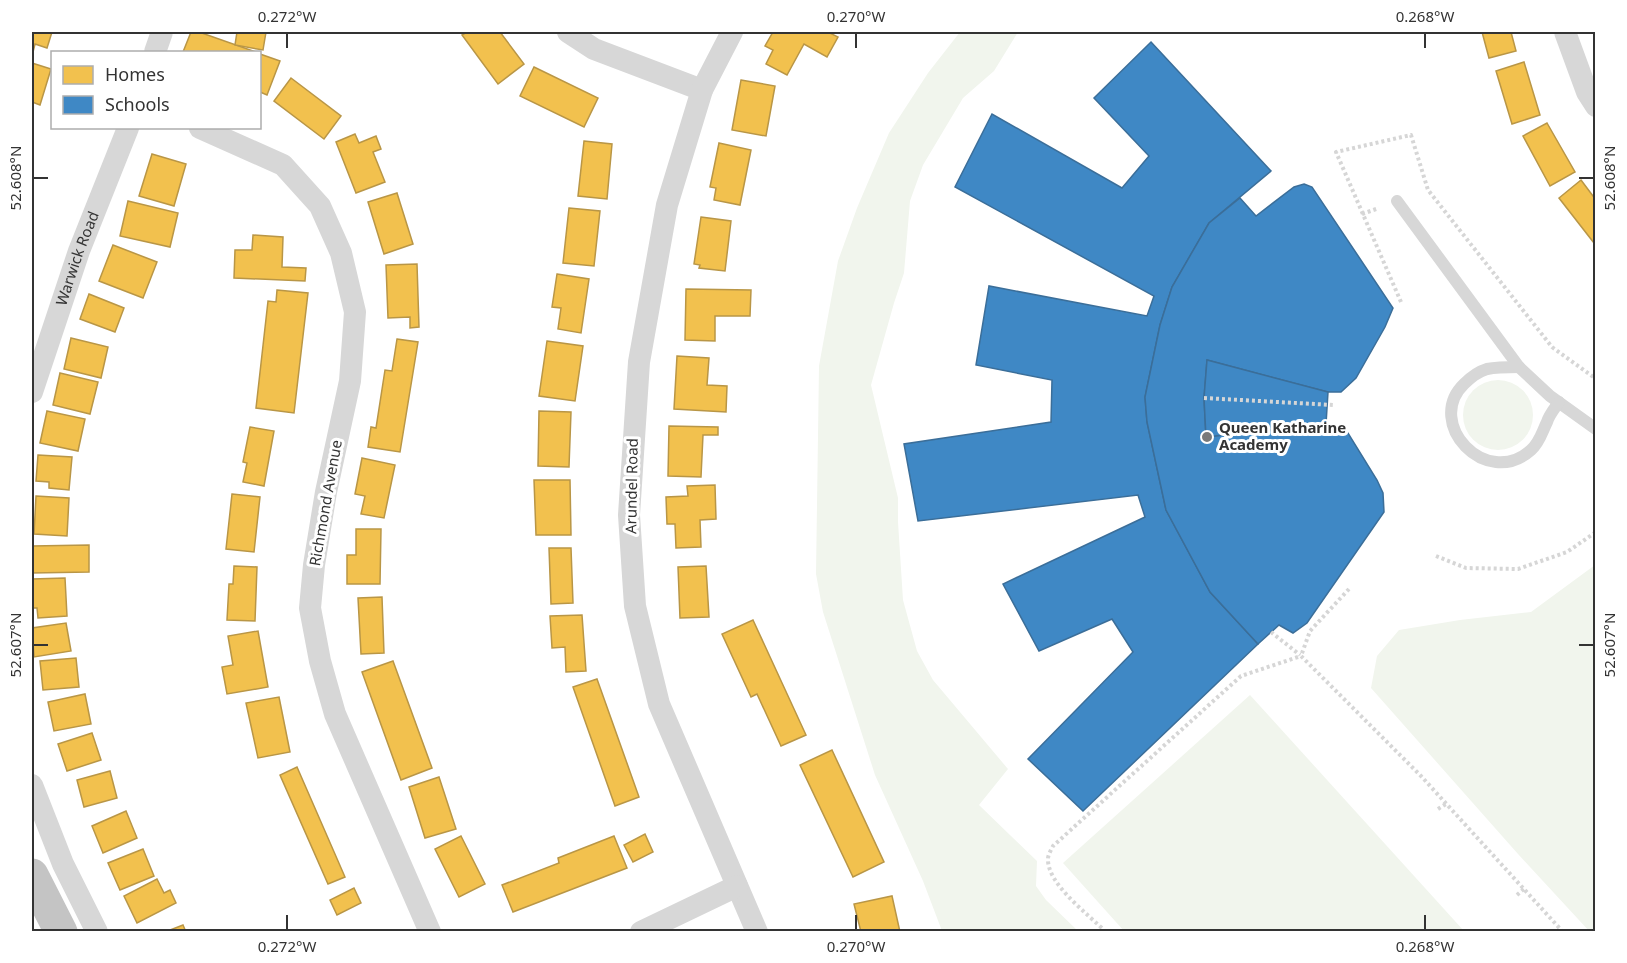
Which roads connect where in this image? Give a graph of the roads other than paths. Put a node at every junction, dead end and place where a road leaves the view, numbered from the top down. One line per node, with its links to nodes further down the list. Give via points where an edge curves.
1 (162, 32): 5 (street)
2 (568, 32): 6 (street, via 594,50)
3 (732, 32): 6 (street, Arundel Road)
4 (1565, 32): 7 (street)
5 (155, 51)
6 (702, 90): 17 (street, Arundel Road, via 667,205 651,286 639,362 629,515 635,606 659,704)
7 (1596, 106)
8 (128, 129): 12 (street, Warwick Road, via 79,251)
9 (202, 129): 20 (street, Richmond Avenue, via 284,165 320,206 341,253 355,312 350,381 326,492 310,608 335,714)
10 (1397, 201): 11 (lane)
11 (1519, 367): 13 (lane); 13 (lane, via 1485,370 1460,387 1454,401 1454,431 1473,454 1488,461 1520,458 1533,449)
12 (32, 392)
13 (1559, 402): 14 (lane)
14 (1596, 429)
15 (32, 785): 19 (street, via 63,864)
16 (32, 875): 18 (highway)
17 (737, 886): 21 (street); 22 (street, Arundel Road)
18 (61, 932)
19 (97, 932)
20 (430, 932)
21 (641, 932)
22 (757, 932)

